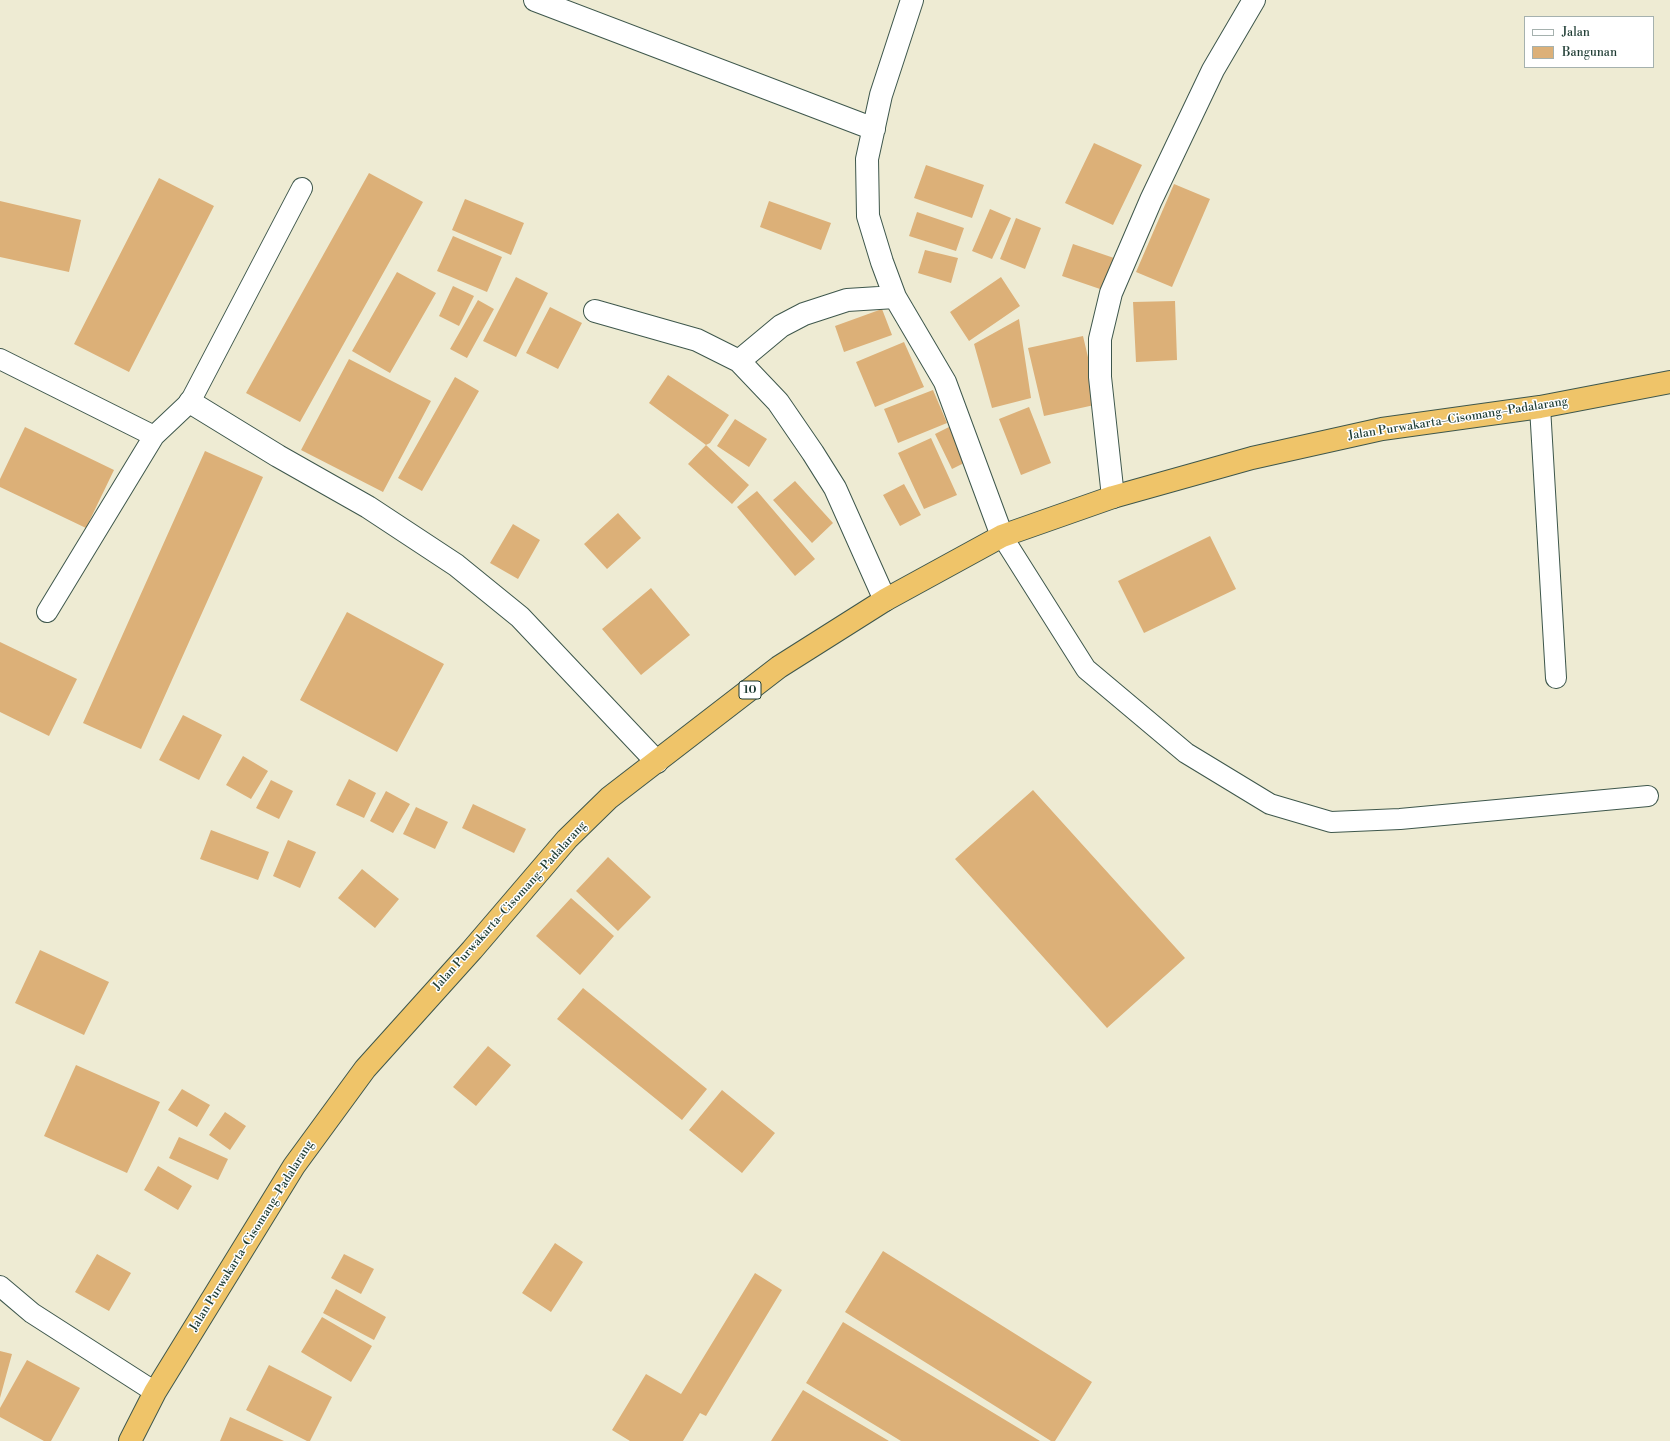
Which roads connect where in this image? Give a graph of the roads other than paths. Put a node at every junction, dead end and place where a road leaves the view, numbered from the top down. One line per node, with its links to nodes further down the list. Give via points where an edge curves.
1 (535, 0): 4 (street)
2 (912, 0): 4 (street, via 881,95)
3 (1254, 0): 14 (street, via 1213,70 1151,200 1111,293 1100,338 1100,377)
4 (874, 129): 6 (street, via 867,159 868,216)
5 (302, 188): 11 (lane)
6 (895, 297): 9 (street, via 847,300 804,314 781,326); 15 (street, via 945,382)
7 (595, 311): 9 (street, via 697,340)
8 (0, 359): 13 (lane)
9 (739, 361): 16 (street, via 778,402 835,488)
10 (1670, 382): 12 (highway, Jalan Purwakarta–Cisomang–Padalarang / 10)
11 (190, 402): 13 (lane); 19 (street, via 368,507 456,565 520,617)
12 (1540, 407): 14 (highway, Jalan Purwakarta–Cisomang–Padalarang / 10, via 1382,429 1252,458); 18 (lane)
13 (154, 436): 17 (lane)
14 (1112, 497): 15 (highway, Jalan Purwakarta–Cisomang–Padalarang / 10)
15 (1002, 536): 16 (highway, Jalan Purwakarta–Cisomang–Padalarang / 10); 20 (lane, via 1086,669 1186,752 1270,804 1331,822 1400,819)
16 (885, 600): 19 (highway, Jalan Purwakarta–Cisomang–Padalarang / 10, via 779,667)
17 (47, 612)
18 (1556, 678)
19 (657, 762): 22 (highway, Jalan Purwakarta–Cisomang–Padalarang / 10, via 609,798 567,839 365,1069 294,1166)
20 (1648, 796)
21 (0, 1286): 22 (lane, via 32,1313)
22 (156, 1392): 23 (highway, Jalan Purwakarta–Cisomang–Padalarang / 10)
23 (130, 1441)

